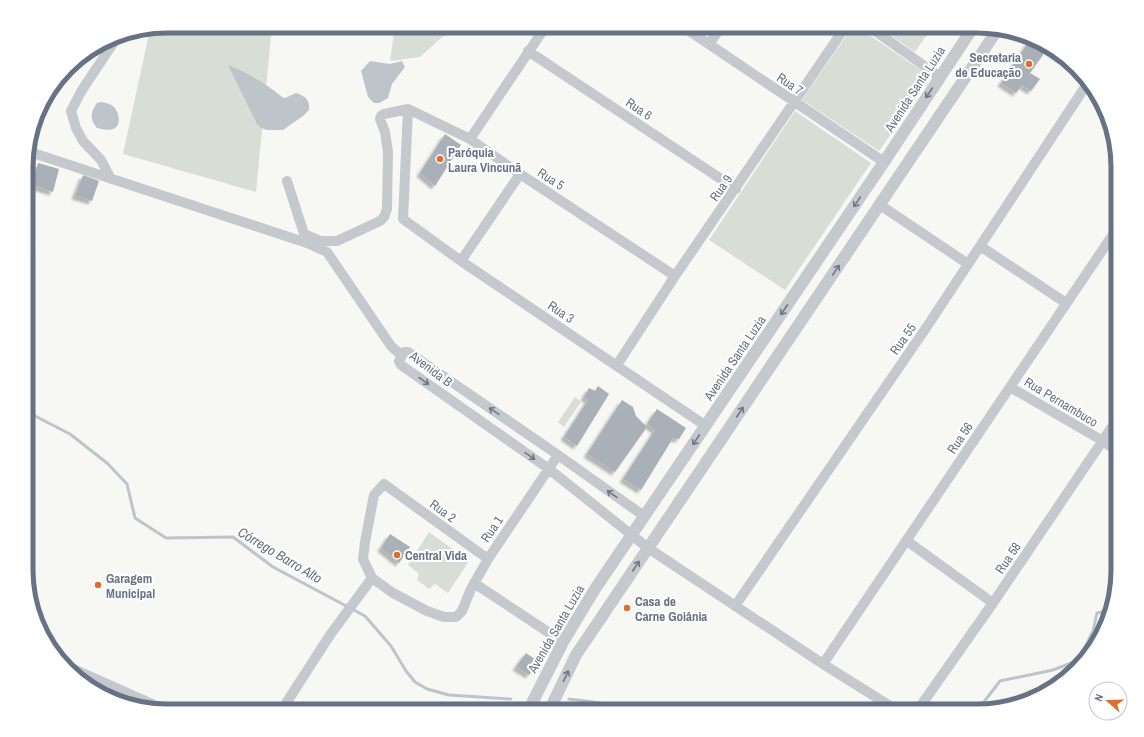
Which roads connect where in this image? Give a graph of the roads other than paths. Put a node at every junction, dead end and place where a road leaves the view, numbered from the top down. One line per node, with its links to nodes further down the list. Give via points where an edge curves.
1 (541, 33): 10 (street)
2 (692, 33): 8 (street, Rua 7)
3 (717, 33): 8 (street)
4 (841, 33): 13 (street, Rua 9)
5 (878, 33): 11 (street)
6 (969, 33): 11 (street, Avenida Santa Luzia)
7 (993, 34): 22 (street)
8 (709, 44): 13 (street, Rua 7)
9 (112, 45): 19 (street, via 71,111 83,141 101,160)
10 (528, 51): 15 (street); 21 (street, Rua 6)
11 (940, 77): 17 (street, Avenida Santa Luzia, one-way to 17)
12 (1084, 88): 25 (street, Rua 55)
13 (795, 102): 17 (street, Rua 7); 21 (street, Rua 9)
14 (408, 109): 15 (street, Rua 5); 24 (street, via 384,114 380,119 388,152 387,209 384,217 380,222 337,241); 26 (street, Rua 3, via 403,219)
15 (470, 139): 18 (street, Rua 5)
16 (34, 153): 19 (street)
17 (884, 162): 29 (street, Avenida Santa Luzia, one-way to 29)
18 (520, 174): 26 (street); 28 (street, Rua 5)
19 (111, 179): 24 (street)
20 (287, 180): 24 (street)
21 (736, 189): 28 (street, Rua 9)
22 (880, 204): 27 (street); 30 (street, one-way to 22)
23 (1111, 237): 31 (street, Rua 56)
24 (306, 238): 32 (street, via 327,252 391,346)
25 (980, 246): 27 (street, Rua 55); 31 (street)
26 (461, 261): 33 (street, Rua 3)
27 (968, 264): 49 (street, Rua 55)
28 (675, 276): 33 (street, Rua 9)
29 (807, 276): 30 (street); 35 (street, Avenida Santa Luzia, one-way to 35)
30 (824, 288): 44 (street, one-way to 30)
31 (1066, 303): 34 (street, Rua 56)
32 (401, 355): 39 (street, Avenida B, one-way to 32, via 408,352); 40 (street, Avenida B, one-way to 40, via 401,365)
33 (617, 365): 35 (street, Rua 3)
34 (1010, 387): 37 (street, Rua Pernambuco); 43 (street, Rua 56)
35 (706, 426): 41 (street, Avenida Santa Luzia, one-way to 41)
36 (1111, 428): 37 (street, Rua 58)
37 (1102, 441): 38 (street, Rua Pernambuco); 48 (street, Rua 58)
38 (1111, 447)
39 (558, 455): 40 (street, Rua 1); 41 (street, Avenida B, one-way to 39)
40 (548, 469): 42 (street, Avenida B); 45 (street, Rua 1)
41 (644, 516): 42 (street, Avenida Santa Luzia)
42 (632, 535): 44 (street, Avenida B); 50 (street, Avenida Santa Luzia)
43 (907, 541): 48 (street); 51 (street, Rua 56)
44 (648, 548): 49 (street, Avenida B); 56 (street, one-way to 44, via 576,655)
45 (488, 559): 46 (street, Rua 2, via 384,484 374,494 365,542 364,558); 47 (street, Rua 1)
46 (372, 578): 47 (street, Rua 1, via 408,602 444,617 456,616 462,611); 54 (street, via 330,635)
47 (474, 583): 50 (street)
48 (993, 602): 58 (street, Rua 58)
49 (735, 606): 51 (street, Avenida B)
50 (563, 642): 55 (street, Avenida Santa Luzia)
51 (823, 664): 57 (street, Avenida B)
52 (84, 674): 53 (street)
53 (145, 702)
54 (286, 704)
55 (532, 704)
56 (552, 704)
57 (887, 704)
58 (922, 704)

